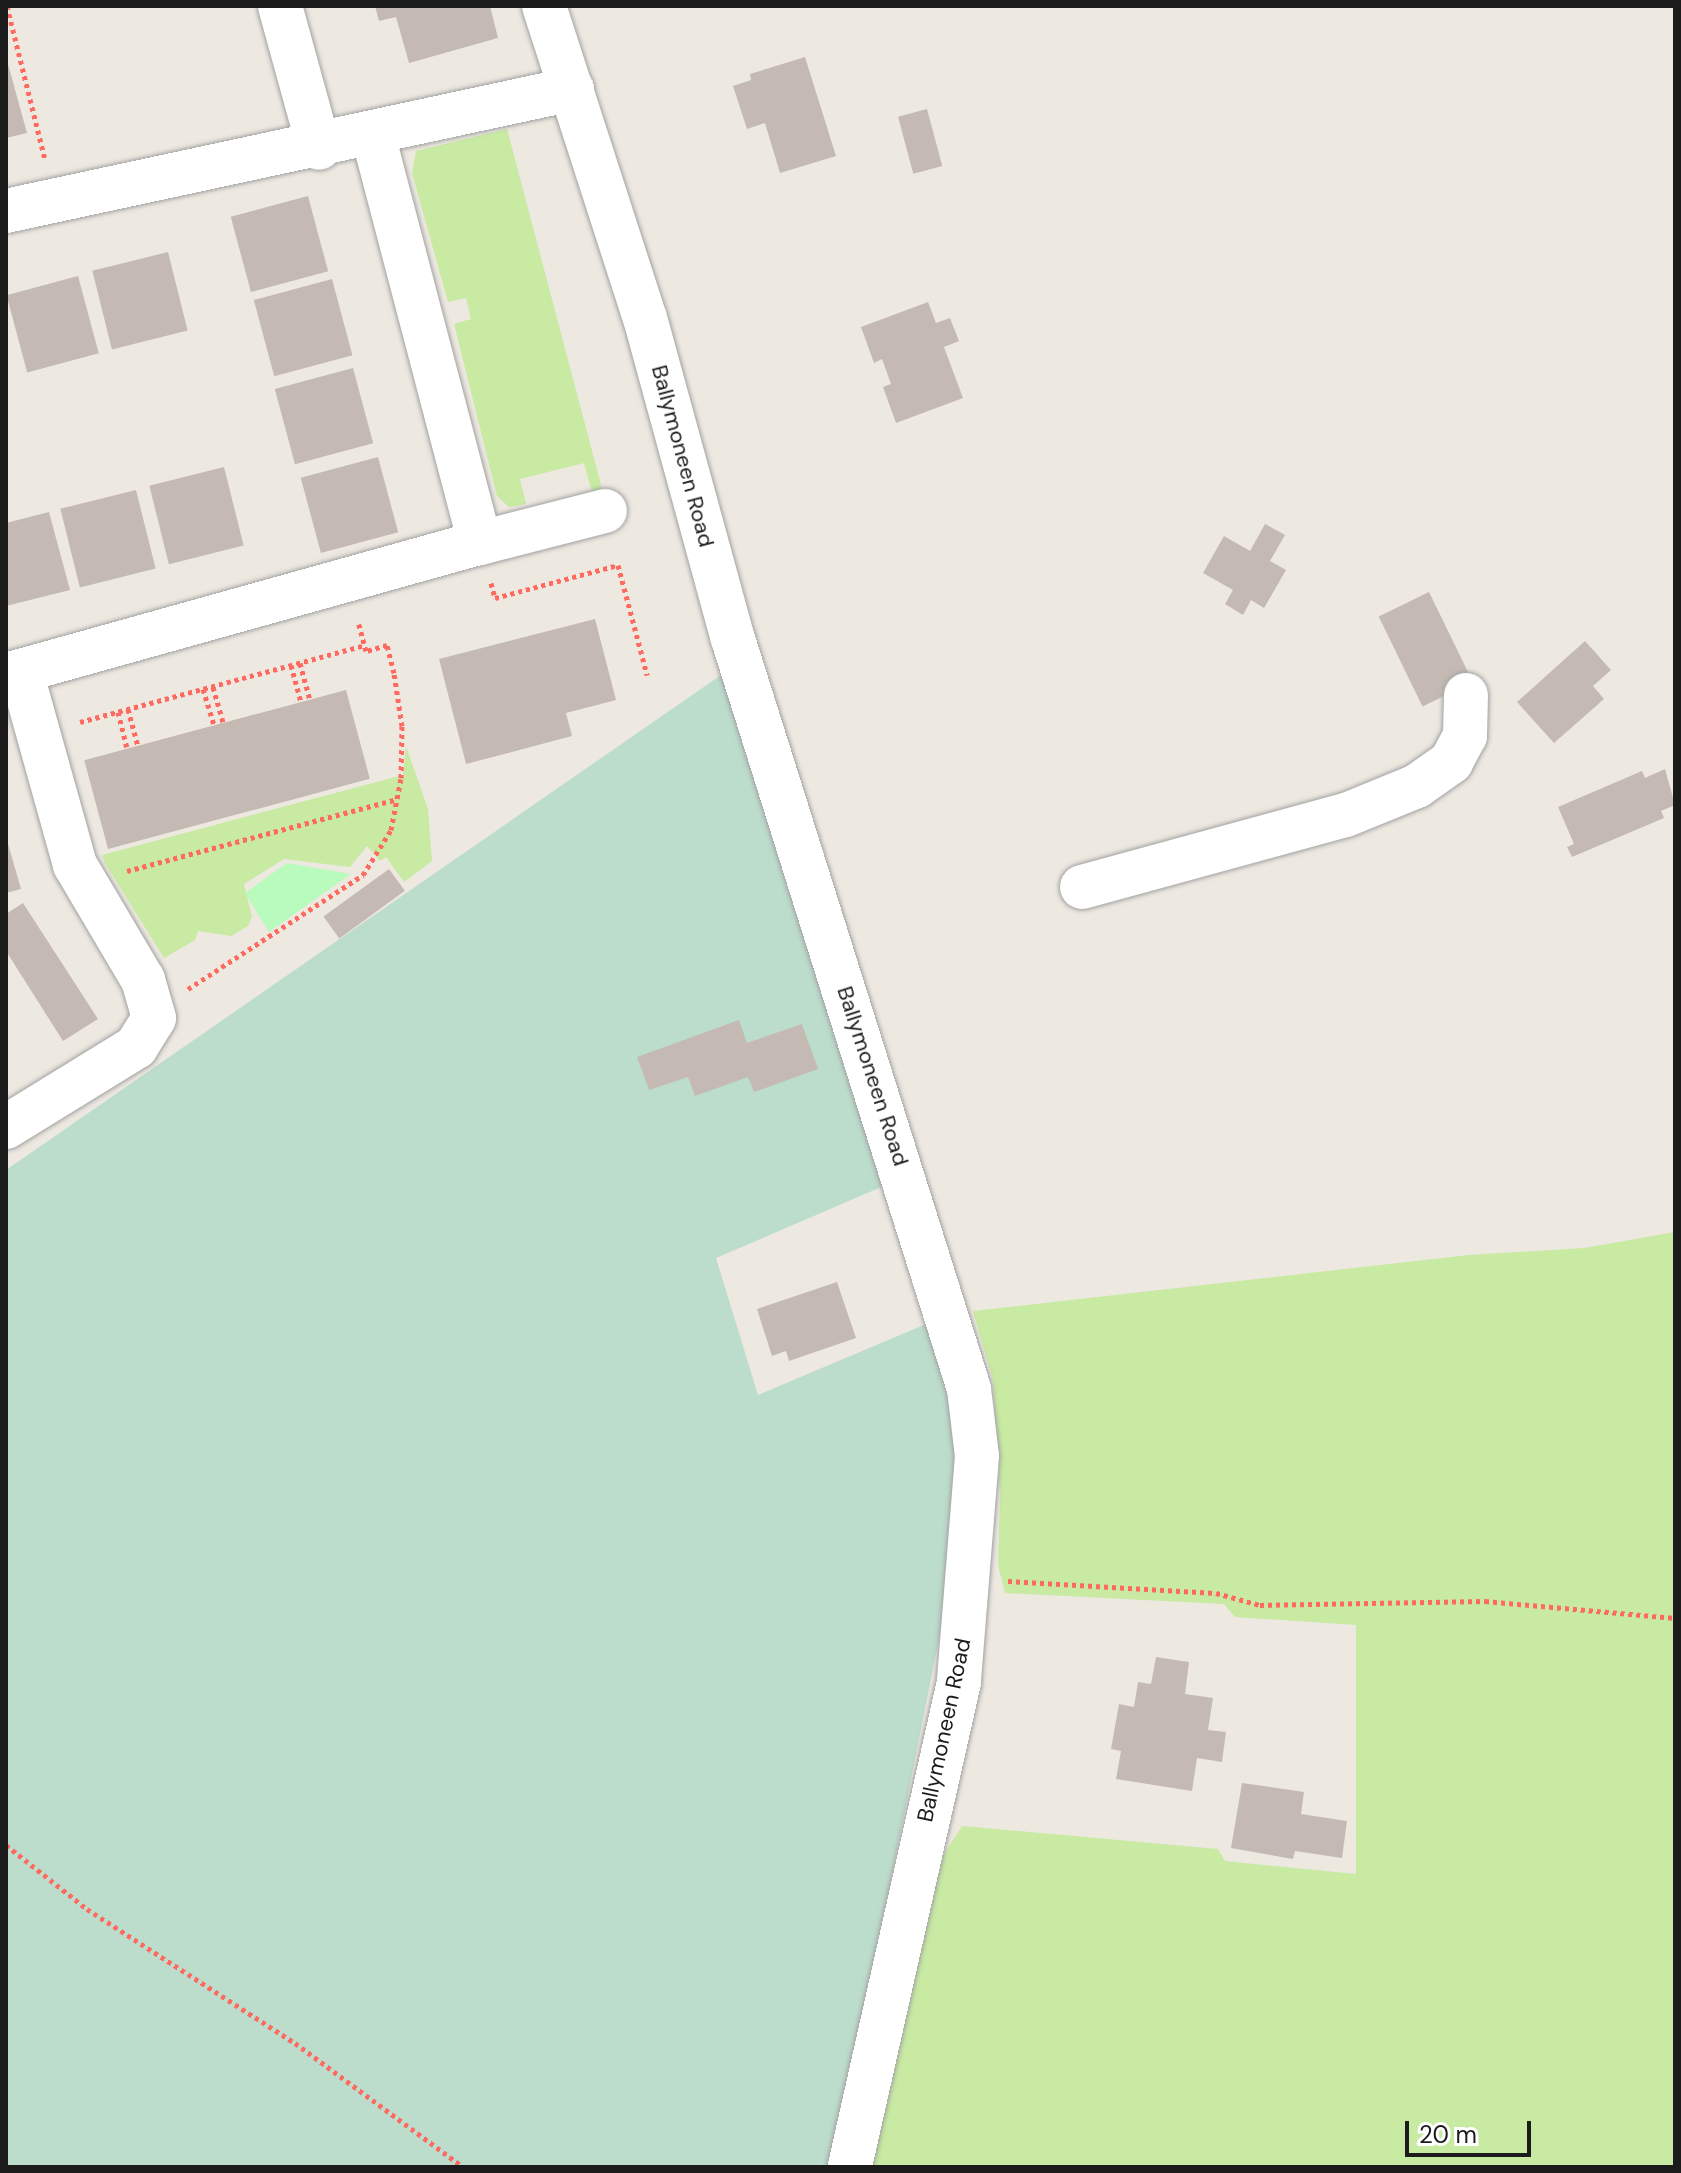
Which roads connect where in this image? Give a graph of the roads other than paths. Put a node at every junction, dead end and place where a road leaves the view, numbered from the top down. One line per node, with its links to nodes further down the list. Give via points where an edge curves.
1 (280, 6): 5 (street)
2 (544, 6): 3 (street, Ballymoneen Road)
3 (572, 89): 4 (street); 13 (street, Ballymoneen Road, via 645,318 733,639 959,1349 977,1456 959,1682)
4 (373, 134): 5 (street); 8 (street)
5 (319, 148): 6 (street)
6 (6, 211)
7 (605, 511): 8 (street)
8 (480, 543): 9 (street)
9 (14, 674): 12 (street, via 34,718 75,865 153,1000 154,1018 136,1047)
10 (1466, 695): 11 (street, via 1465,736 1451,762 1417,786 1346,815)
11 (1082, 887)
12 (6, 1127)
13 (850, 2167)

